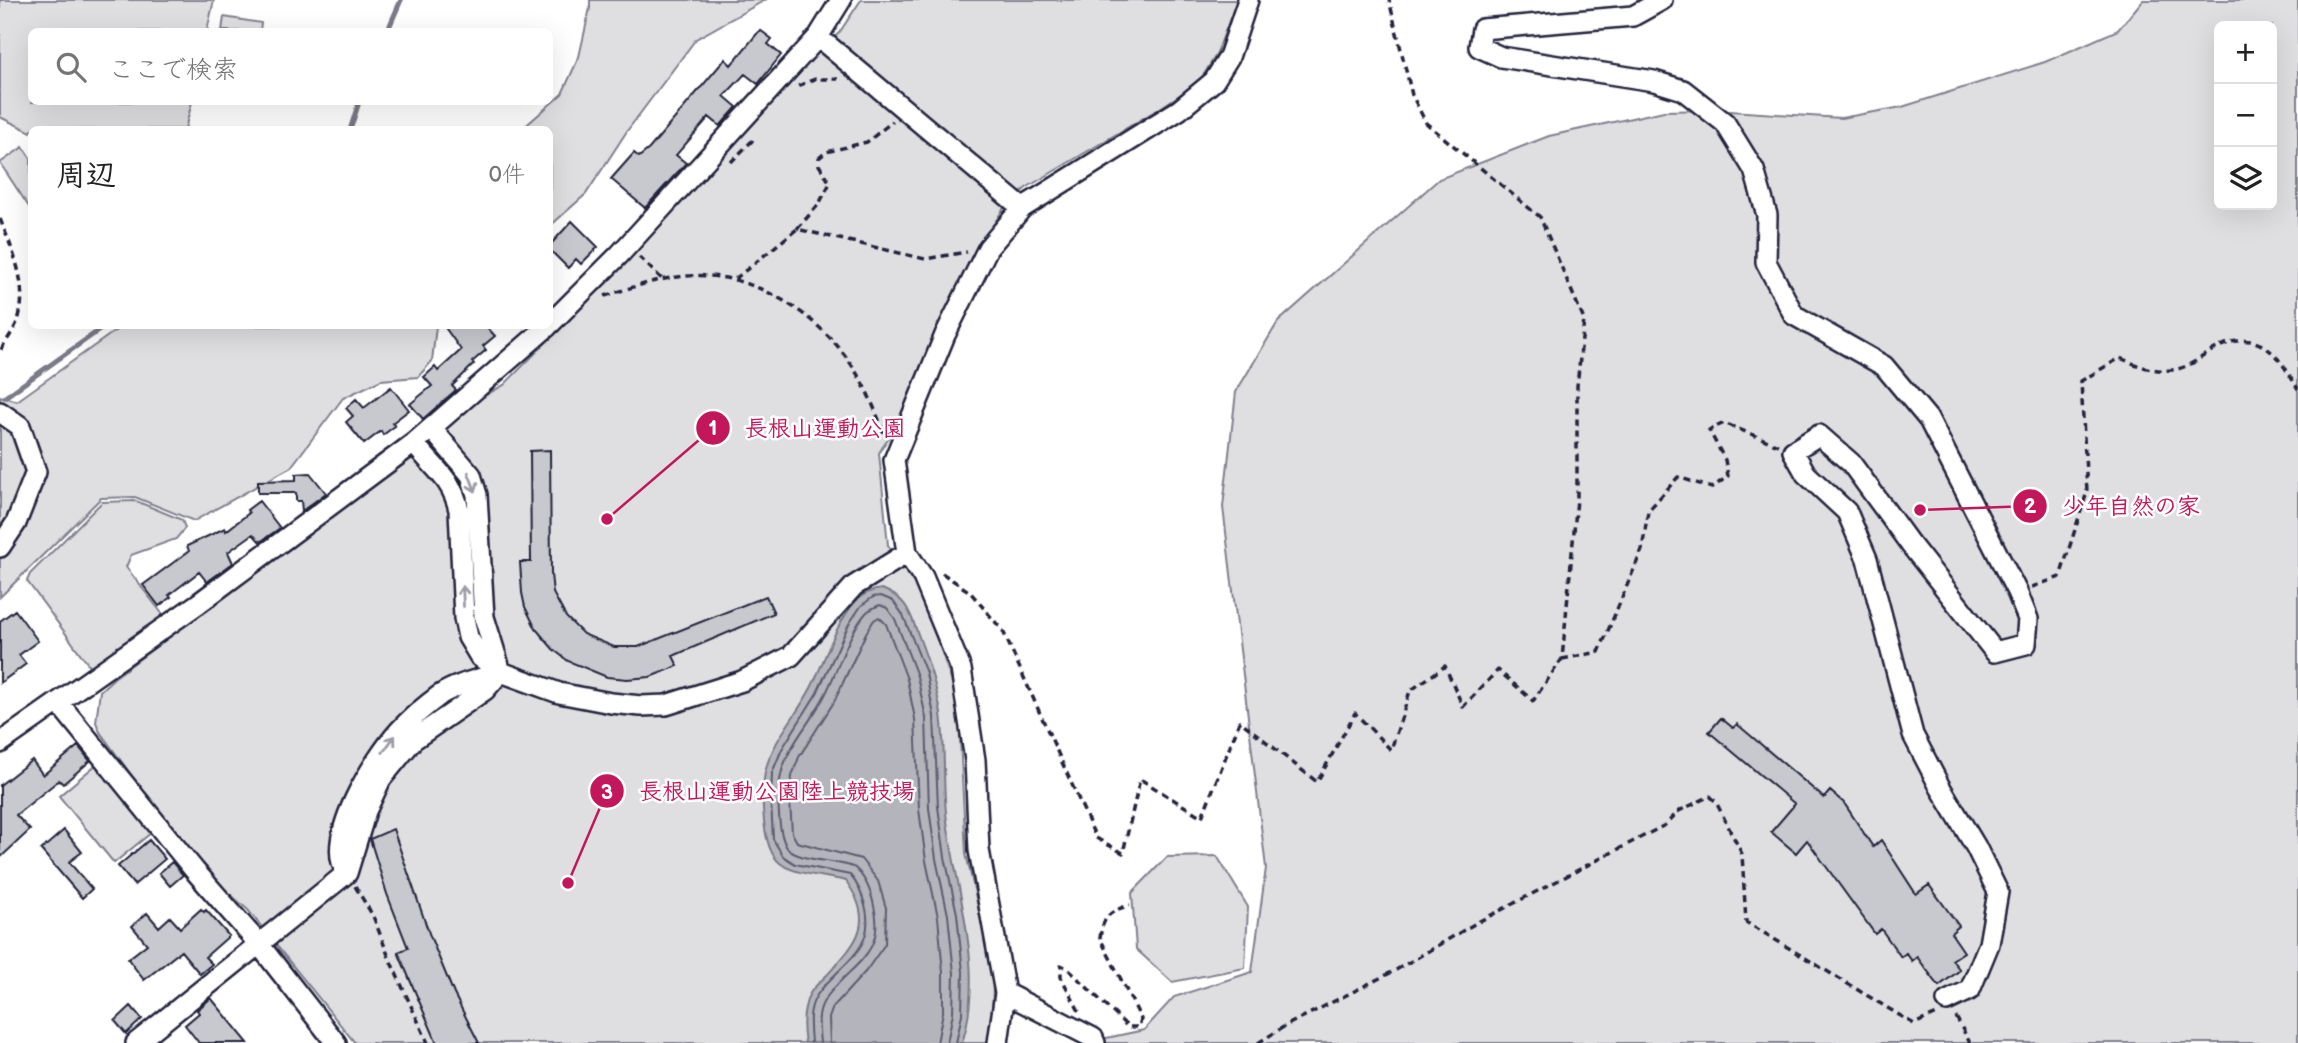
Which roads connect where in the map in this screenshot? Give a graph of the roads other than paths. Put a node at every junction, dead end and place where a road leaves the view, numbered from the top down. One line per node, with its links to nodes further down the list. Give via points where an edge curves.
1 (841, 0): 4 (street)
2 (1248, 0): 5 (street, via 1229,57 1214,81 1179,110)
3 (1662, 0): 18 (street, via 1633,16 1482,29 1479,47 1501,57 1654,81 1683,90 1725,123 1754,170 1767,215 1766,262 1794,315 1884,366 1929,420 2017,592 2028,619 2026,644 1995,652 1851,463 1819,435 1793,451 1806,474 1847,512 1867,559 1913,735 1998,892 1989,944 1970,990)
4 (818, 37): 5 (street); 6 (street)
5 (1022, 208): 12 (street, via 988,248 945,335 894,460)
6 (553, 321)
7 (544, 329): 9 (street)
8 (0, 412): 11 (street, via 20,426 36,472 16,523)
9 (432, 429): 10 (street); 13 (street, one-way to 13, via 466,468 477,495 484,617)
10 (414, 443): 13 (street, one-way to 10, via 480,657 468,637 456,498 444,475); 14 (street)
11 (0, 547)
12 (907, 553): 13 (street, via 854,586 791,656 742,681 666,705 611,703 549,690); 17 (street, via 923,577 961,669 975,760 979,850)
13 (500, 672): 16 (street, via 442,693 397,733 374,766 344,828 341,855 347,873)
14 (58, 702): 15 (street); 16 (street)
15 (3, 736)
16 (258, 943): 20 (street); 21 (street)
17 (1005, 993): 19 (street); 22 (street)
18 (1947, 1001)
19 (1094, 1040)
20 (136, 1043)
21 (336, 1043)
22 (998, 1043)

